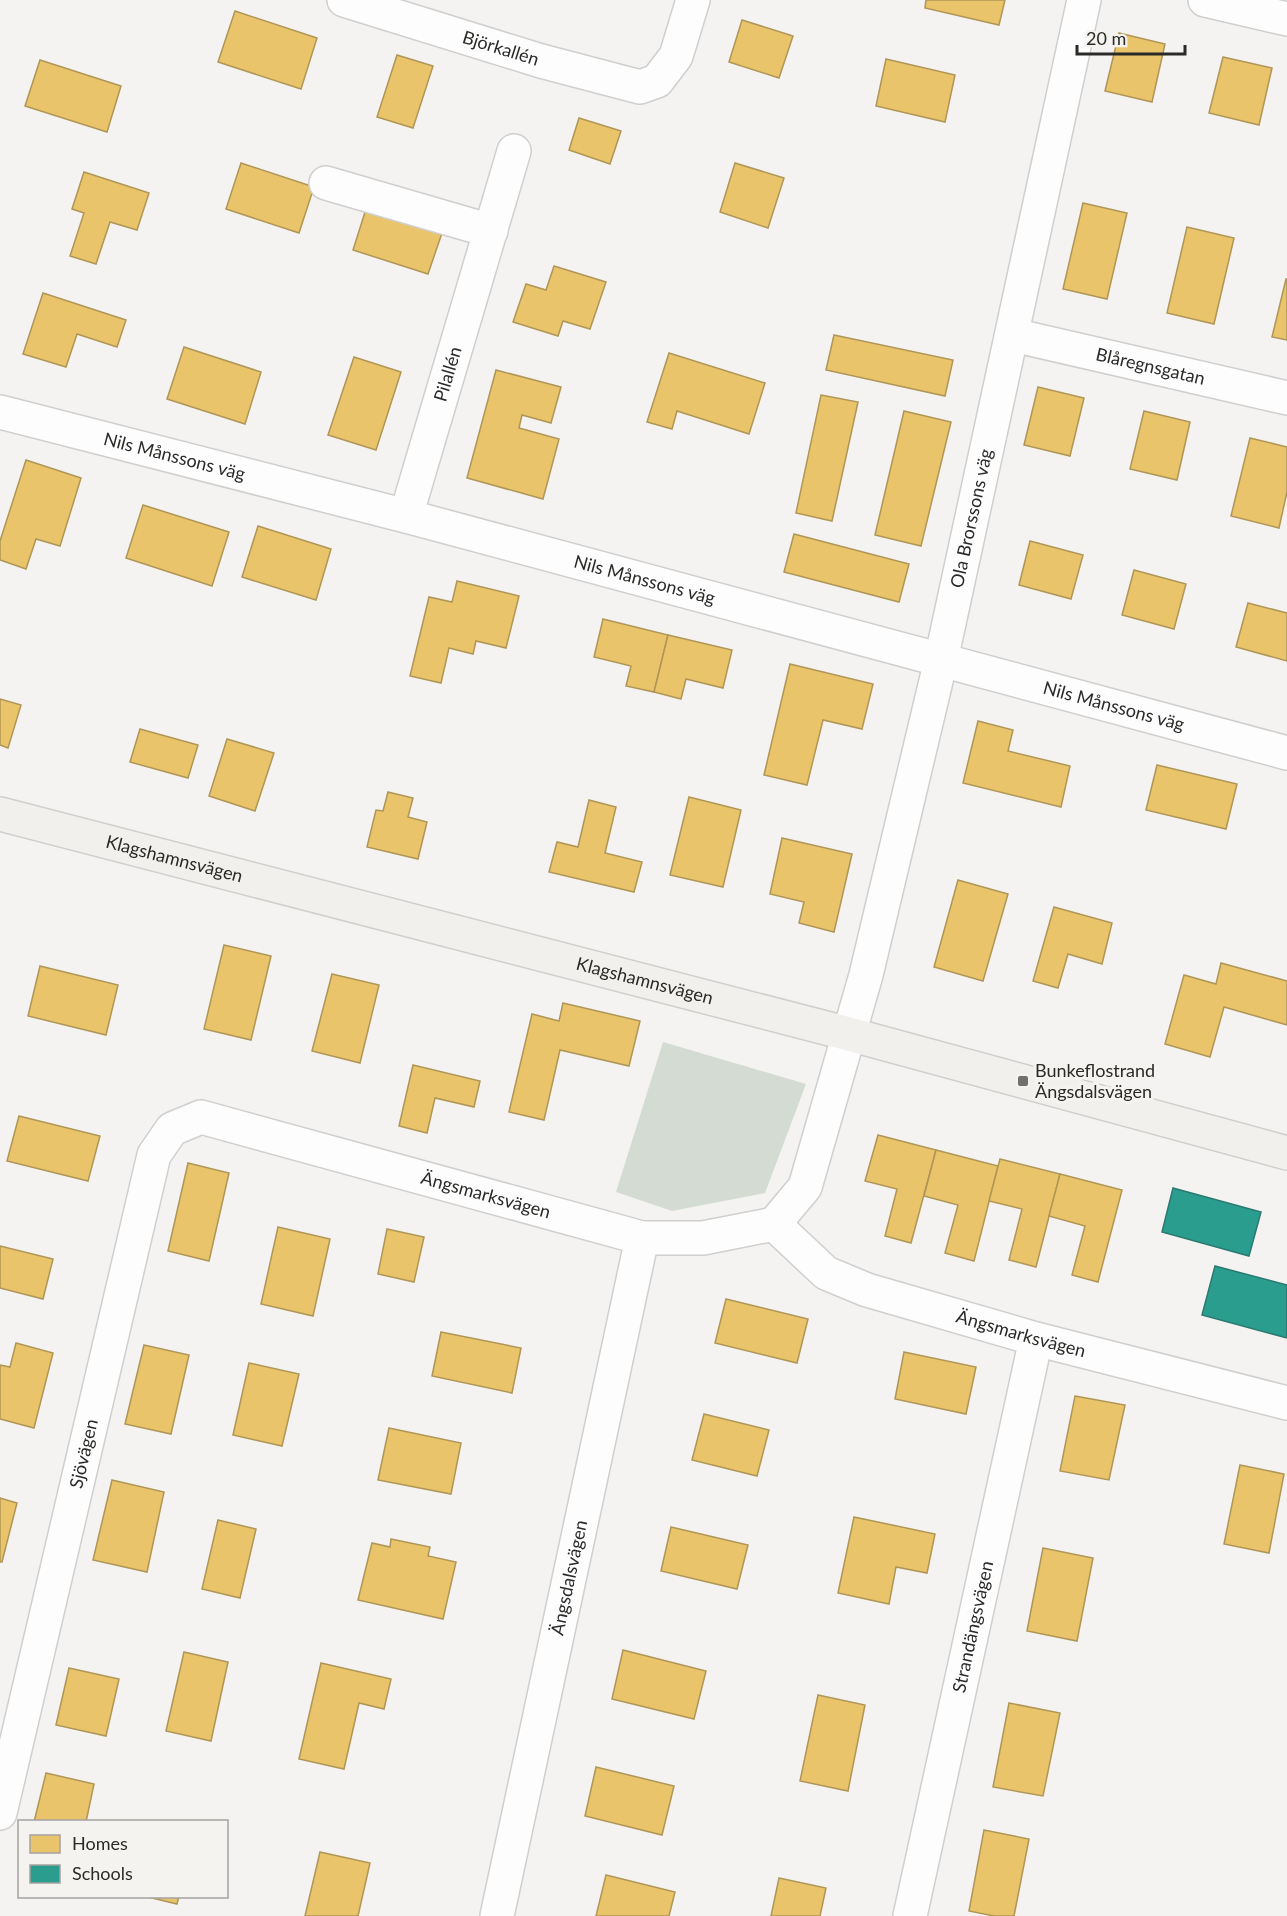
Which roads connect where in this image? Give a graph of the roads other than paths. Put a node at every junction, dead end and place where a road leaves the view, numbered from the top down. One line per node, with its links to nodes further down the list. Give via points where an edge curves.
1 (344, 0): 2 (street, Björkallén, via 640,87 657,81 676,56)
2 (693, 0)
3 (1084, 0): 9 (street, Ola Brorssons väg)
4 (1205, 0): 5 (street)
5 (1287, 19)
6 (514, 152): 8 (street, Pilallén)
7 (326, 183): 8 (street)
8 (491, 231): 12 (street, Pilallén)
9 (1013, 335): 10 (street, Blåregnsgatan); 13 (street, Ola Brorssons väg)
10 (1287, 398)
11 (0, 412): 12 (street, Nils Månssons väg)
12 (406, 516): 13 (street, Nils Månssons väg)
13 (941, 660): 14 (street, Nils Månssons väg); 16 (street, Ola Brorssons väg)
14 (1287, 753)
15 (0, 814): 16 (street, Klagshamnsvägen)
16 (849, 1034): 18 (street, Klagshamnsvägen); 19 (street, via 805,1187)
17 (201, 1117): 20 (street, Ängsmarksvägen); 23 (street, Sjövägen, via 172,1129 154,1155)
18 (1287, 1153)
19 (774, 1224): 20 (street, Ängsmarksvägen, via 703,1238); 21 (street, Ängsmarksvägen, via 826,1273 867,1290)
20 (642, 1238): 24 (street, Ängsdalsvägen)
21 (1036, 1339): 22 (street, Ängsmarksvägen); 25 (street, Strandängsvägen)
22 (1287, 1403)
23 (0, 1813)
24 (497, 1916)
25 (910, 1916)

